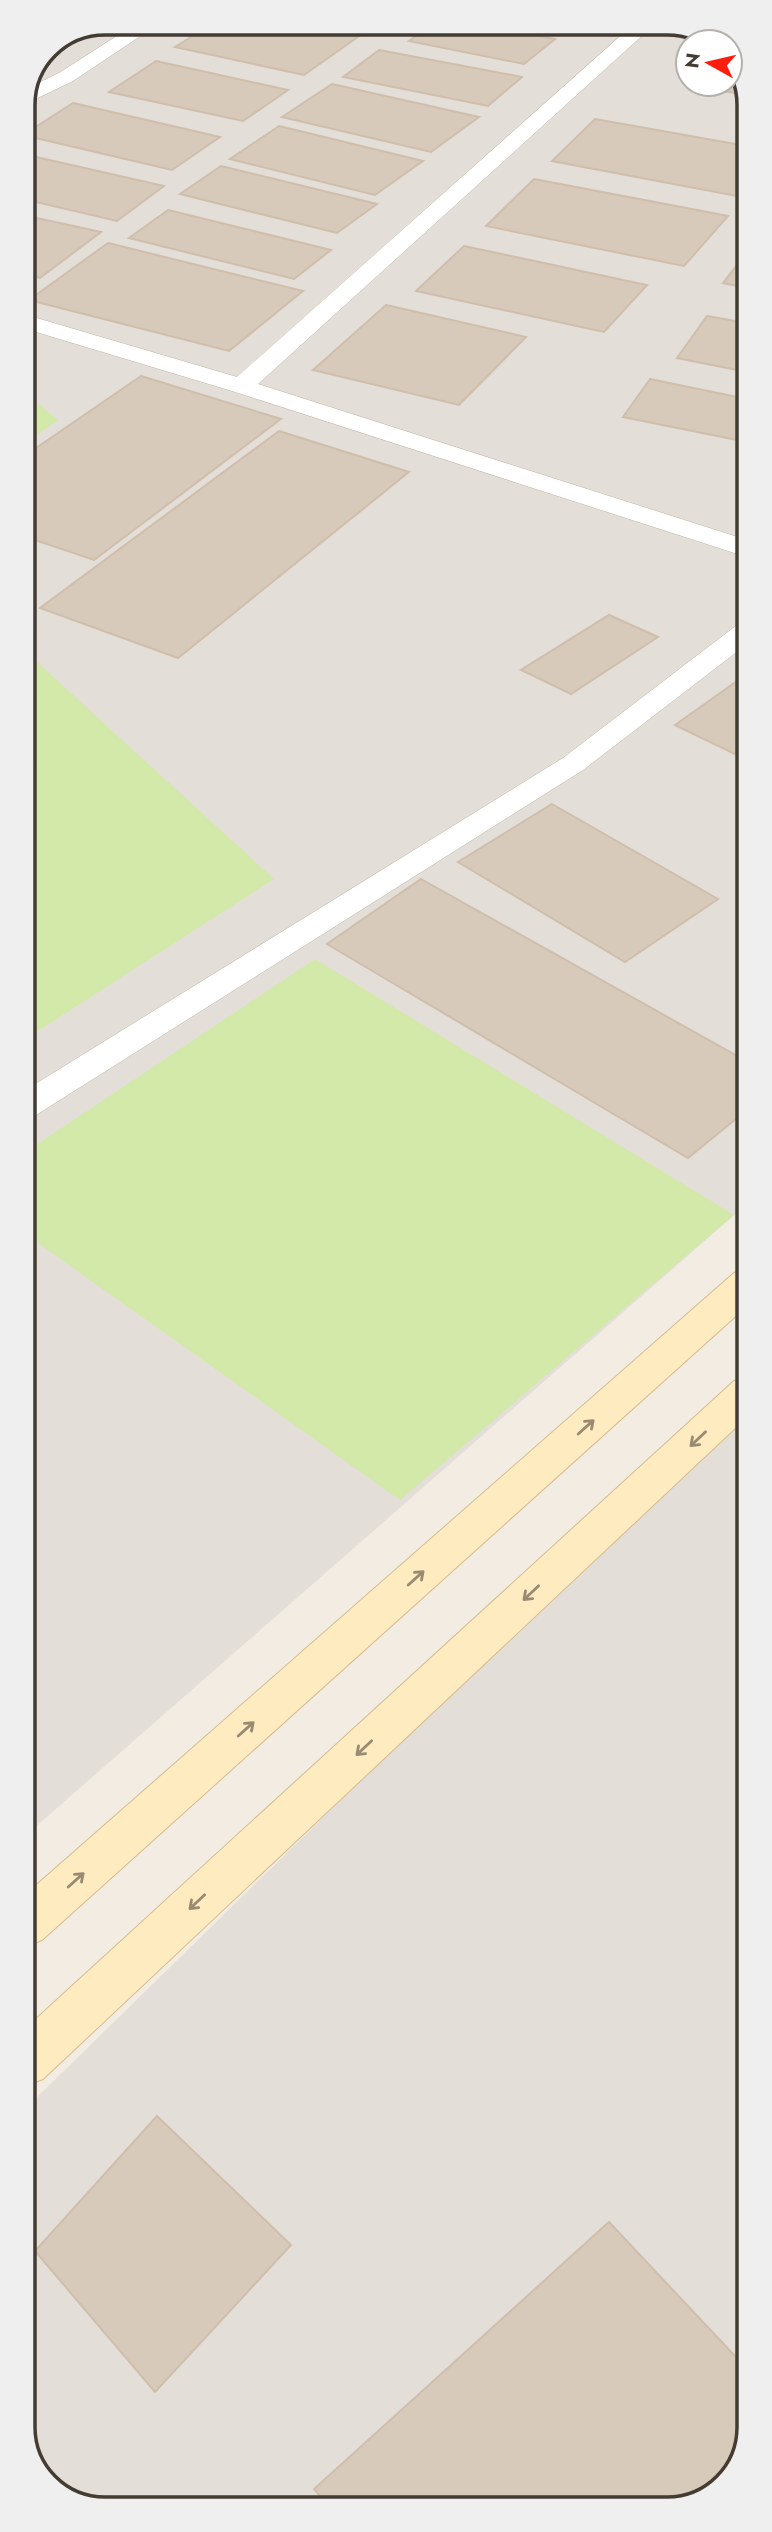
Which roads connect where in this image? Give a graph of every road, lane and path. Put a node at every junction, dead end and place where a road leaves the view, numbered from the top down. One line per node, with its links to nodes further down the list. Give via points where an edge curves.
1 (131, 35): 4 (lane)
2 (633, 35): 7 (lane)
3 (43, 73): 4 (lane)
4 (66, 77): 5 (lane)
5 (36, 92)
6 (35, 325): 7 (lane)
7 (241, 386): 8 (lane)
8 (737, 547)
9 (737, 639): 10 (lane, via 573,764)
10 (35, 1100)
11 (737, 1293): 13 (main road, one-way to 11)
12 (737, 1402): 14 (main road, one-way to 14)
13 (35, 1916)
14 (35, 2053)

